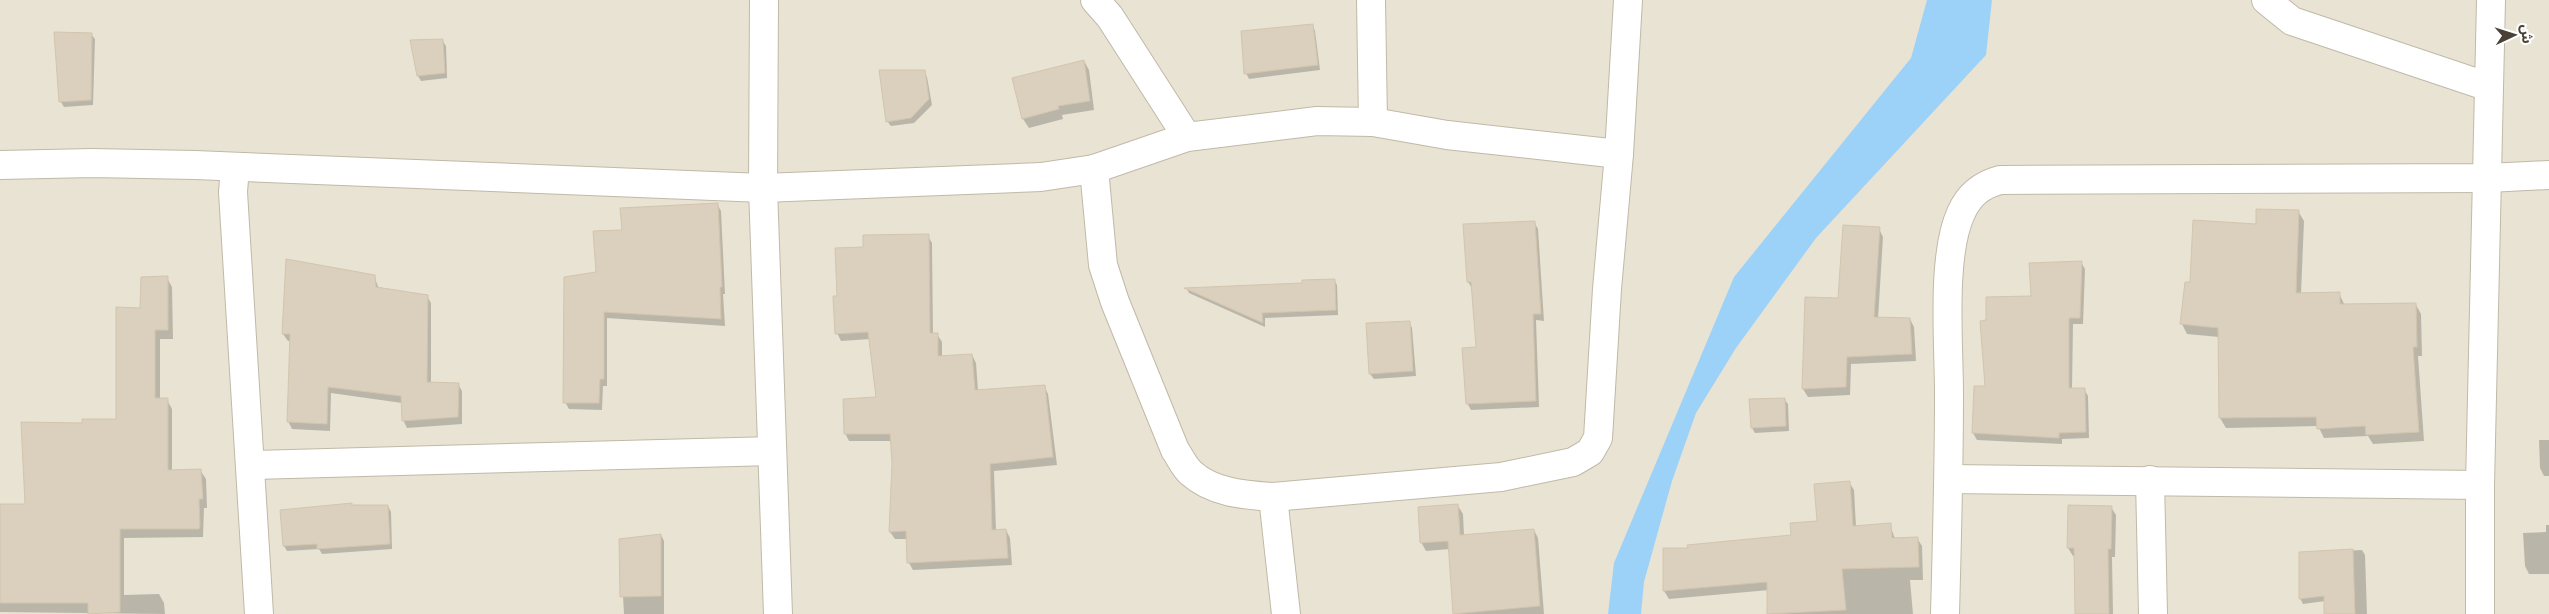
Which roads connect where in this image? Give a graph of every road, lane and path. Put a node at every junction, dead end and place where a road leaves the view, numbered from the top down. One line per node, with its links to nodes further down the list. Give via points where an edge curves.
1 (764, 0): 16 (street)
2 (1094, 0): 9 (street, via 1110,17)
3 (1371, 0): 8 (street)
4 (1628, 0): 10 (street)
5 (2266, 0): 7 (street, via 2292,22)
6 (2491, 0): 7 (street)
7 (2489, 87): 15 (street)
8 (1373, 122): 9 (street, via 1317,121); 10 (street, via 1447,135)
9 (1187, 137): 13 (street)
10 (1619, 154): 22 (street, via 1607,289 1601,416 1598,438 1590,452 1573,462 1501,477)
11 (0, 165): 12 (street)
12 (235, 166): 16 (street); 18 (street, via 233,192)
13 (1094, 169): 16 (street, via 1041,177); 22 (street, via 1103,265 1175,450 1190,472 1207,484 1238,494)
14 (2549, 175): 15 (street)
15 (2488, 178): 19 (street, via 2000,180 1984,184 1971,196 1960,214 1952,243 1949,280); 21 (street)
16 (763, 188): 17 (street)
17 (771, 451): 18 (street); 24 (street)
18 (251, 465): 23 (street)
19 (1949, 480): 20 (street); 26 (street)
20 (2150, 480): 21 (street); 27 (street)
21 (2480, 485): 28 (street)
22 (1273, 497): 25 (street)
23 (259, 614)
24 (778, 614)
25 (1286, 614)
26 (1944, 614)
27 (2153, 614)
28 (2480, 614)

